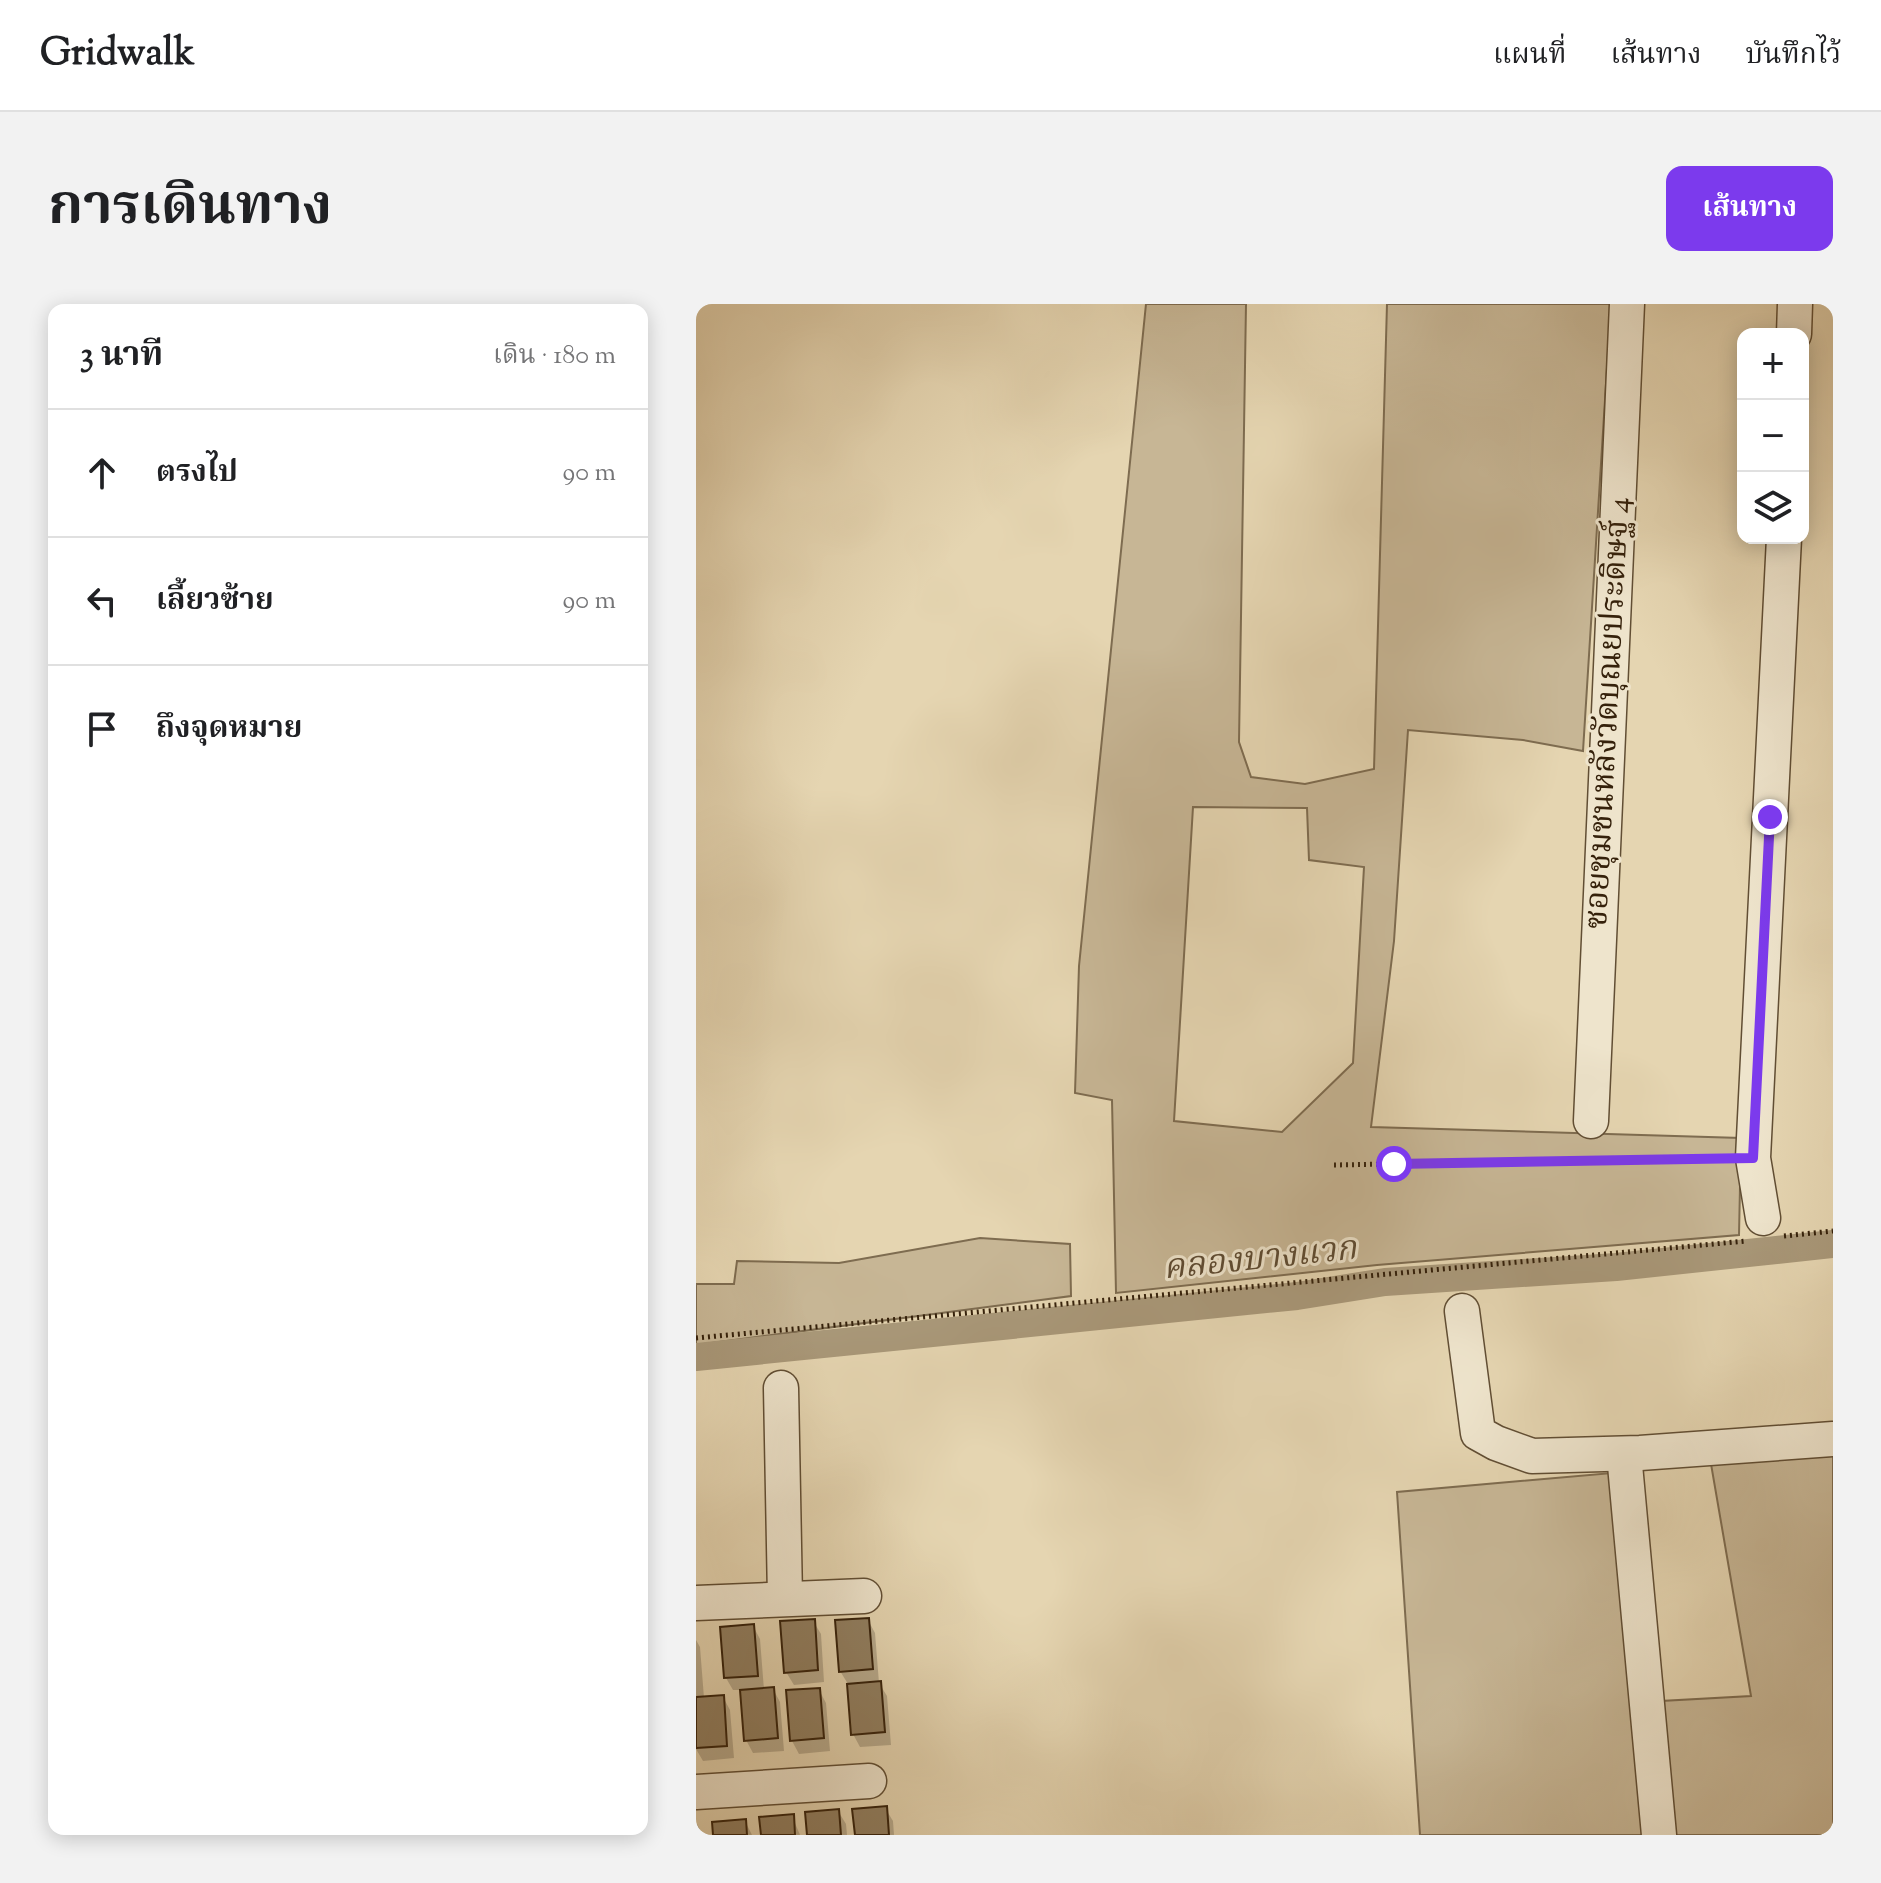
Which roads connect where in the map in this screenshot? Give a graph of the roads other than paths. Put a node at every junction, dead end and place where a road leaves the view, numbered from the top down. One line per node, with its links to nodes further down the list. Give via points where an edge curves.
1 (1627, 304): 5 (street, ซอยชุมชนหลังวัดบุณยประดิษฐ์ 4)
2 (1795, 304): 3 (street)
3 (1794, 328)
4 (1784, 544): 6 (street, via 1753,1158)
5 (1591, 1121)
6 (1764, 1232)
7 (1462, 1311): 10 (street, via 1478,1433 1532,1456)
8 (781, 1388): 12 (street)
9 (1833, 1439): 10 (street)
10 (1624, 1454): 16 (street)
11 (864, 1596): 12 (street)
12 (785, 1598): 13 (street)
13 (696, 1603)
14 (869, 1781): 15 (street)
15 (696, 1792)
16 (1659, 1835)

